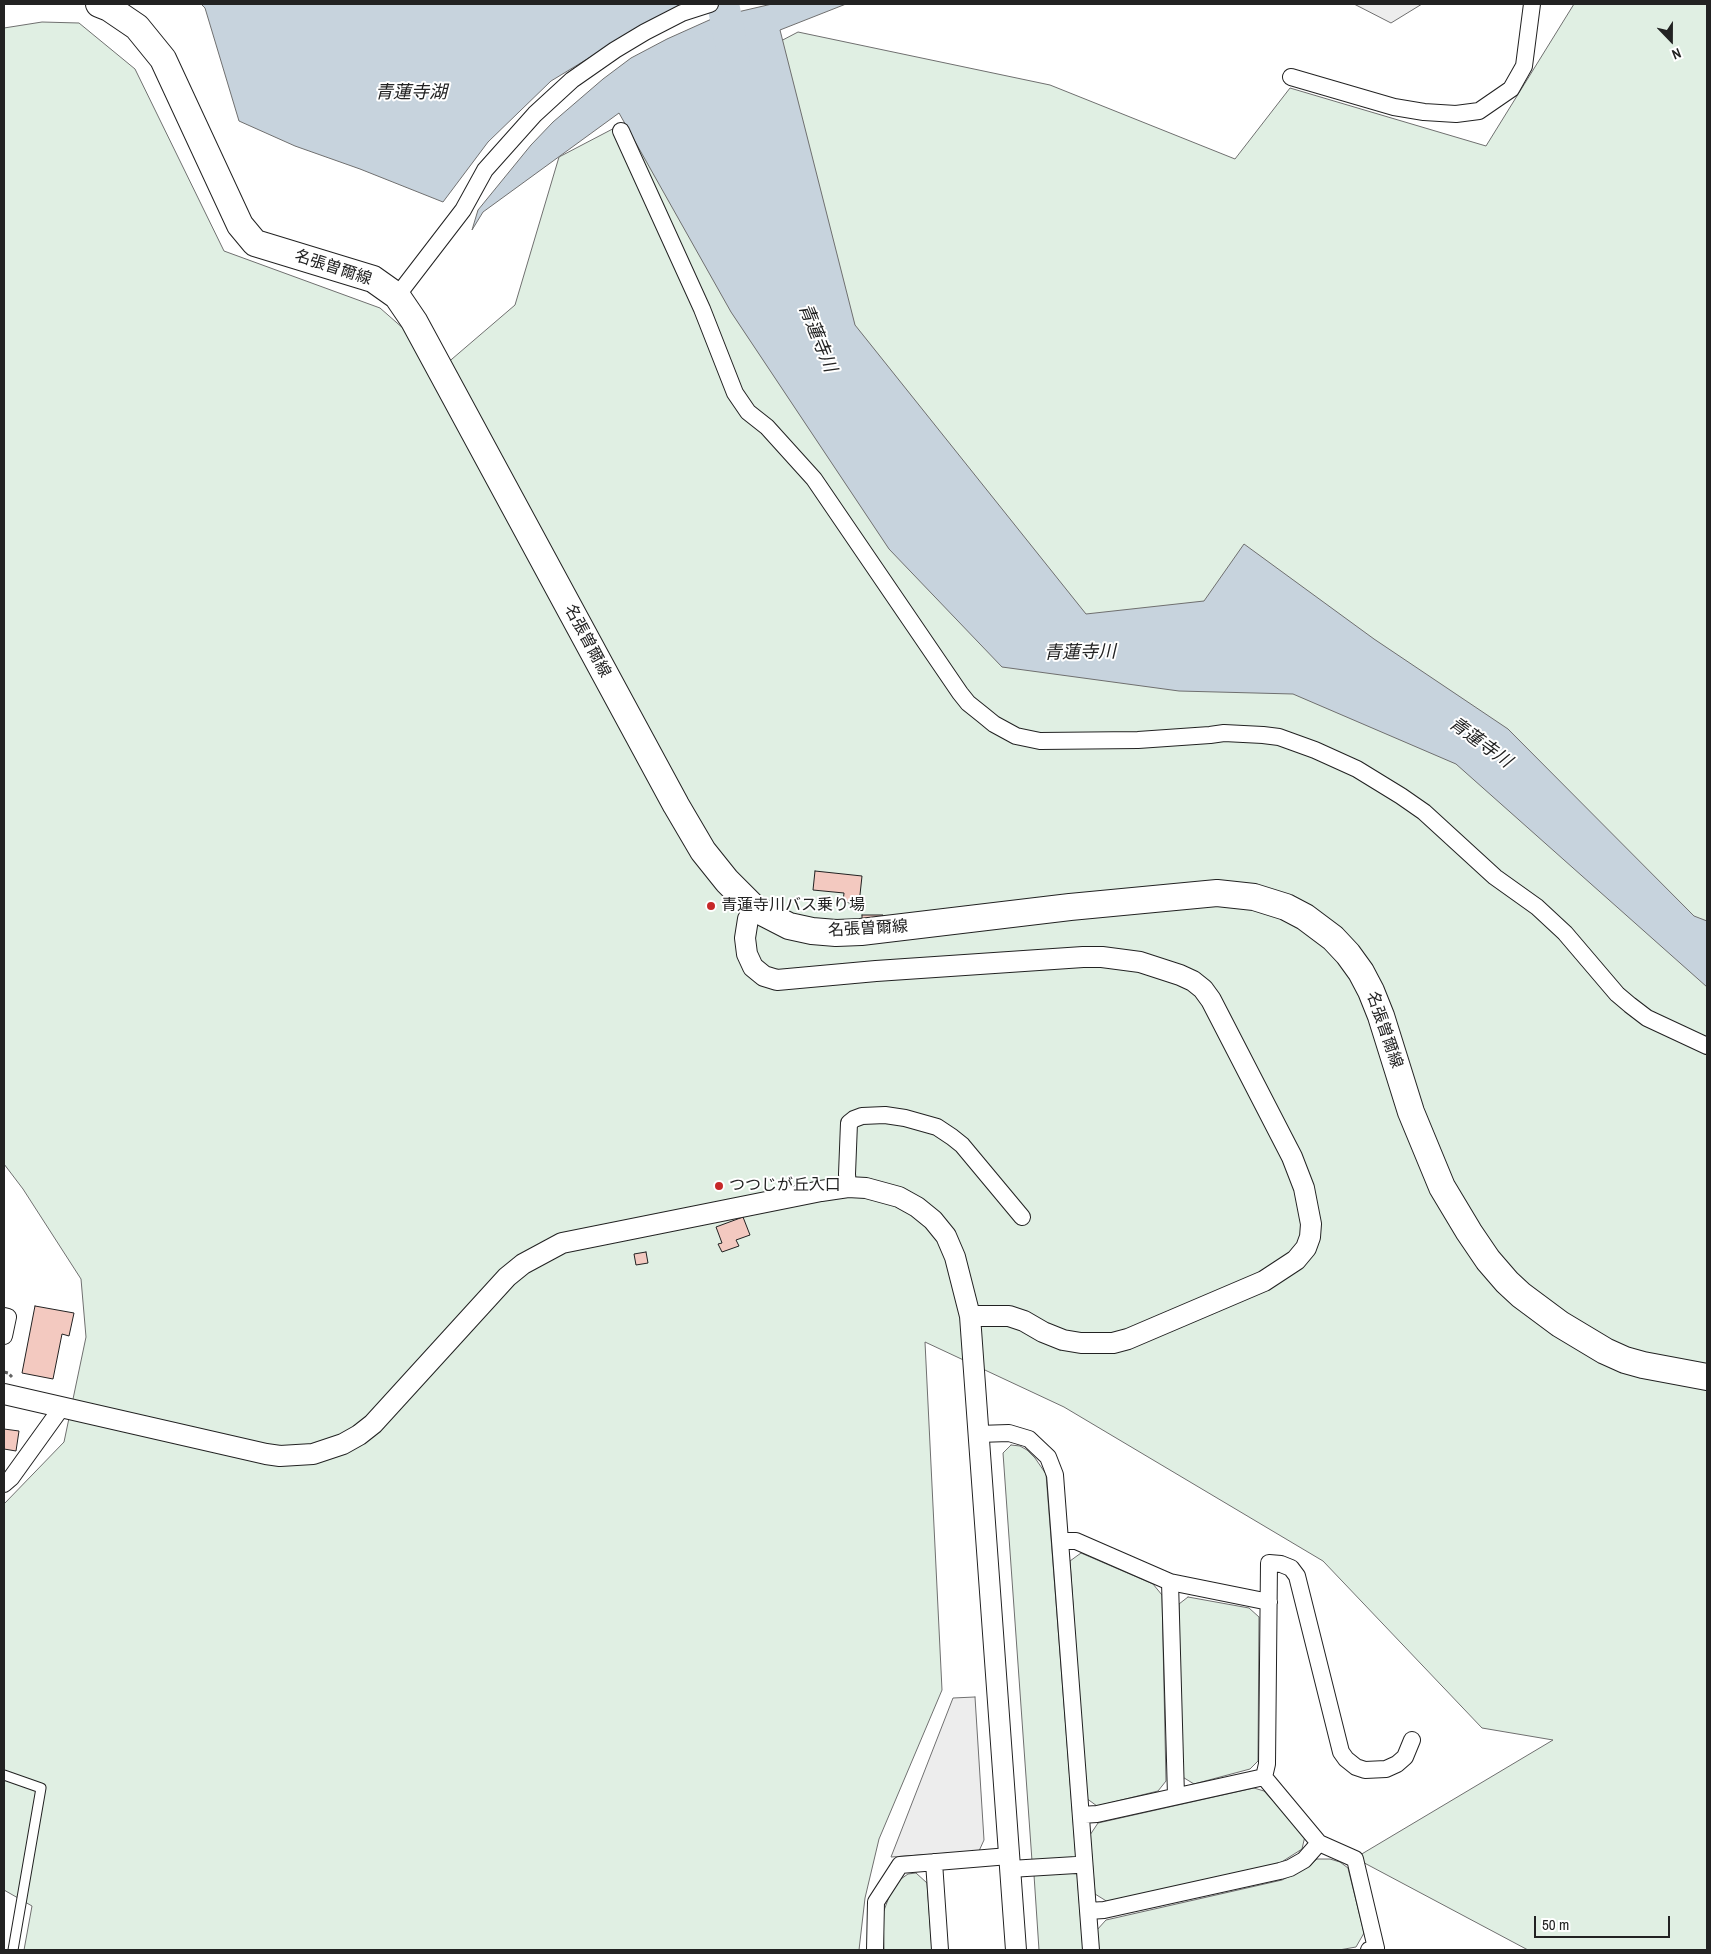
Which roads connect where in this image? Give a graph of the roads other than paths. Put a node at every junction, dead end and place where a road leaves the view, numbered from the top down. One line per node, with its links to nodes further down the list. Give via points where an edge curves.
1 (99, 4): 6 (main road, 名張曽爾線, via 136,26 163,59 240,225 255,243 373,279)
2 (710, 4): 6 (street, via 682,13 645,32 572,80 535,114 485,170 463,210)
3 (1532, 4): 4 (street, via 1524,66 1511,89 1479,111 1456,114 1394,107)
4 (1291, 77)
5 (621, 131): 8 (street, via 702,309 735,393 748,412 767,427 814,480 968,703 994,724 1016,736 1040,741 1263,734 1315,750 1357,769 1424,812 1482,865 1537,907 1630,1005 1647,1018)
6 (396, 296): 7 (main road, 名張曽爾線, via 414,321 676,805 703,850)
7 (754, 908): 12 (street, via 748,919 745,938 747,954 753,966 764,976 777,980 1102,957 1140,962 1193,981 1203,989 1220,1016 1292,1157 1304,1188 1311,1224 1310,1237 1296,1260 1264,1281 1113,1343 1063,1340 1009,1316); 14 (main road, 名張曽爾線, via 790,926 836,933 1217,893 1254,897 1293,910 1333,938 1364,978 1381,1016 1411,1112 1442,1187 1488,1260 1507,1282 1560,1324 1605,1351 1643,1365)
8 (1707, 1046)
9 (848, 1188): 10 (street, via 849,1123 862,1116 905,1118 952,1136); 12 (street, via 899,1197 933,1220 946,1236 955,1257); 16 (street, via 588,1237 542,1252 507,1277 373,1424 343,1444 313,1454 266,1454)
10 (1022, 1217)
11 (4, 1316): 13 (street, via 8,1317)
12 (970, 1316): 17 (street)
13 (4, 1336)
14 (1707, 1377)
15 (4, 1394): 16 (street)
16 (62, 1407): 18 (street)
17 (978, 1434): 19 (street, via 1019,1435 1035,1443 1048,1457 1055,1475); 29 (street)
18 (4, 1484)
19 (1060, 1541): 20 (street, via 1076,1541); 26 (street)
20 (1170, 1582): 21 (street); 25 (street)
21 (1269, 1602): 22 (street, via 1269,1563 1291,1568 1297,1576 1341,1752 1346,1759 1365,1770 1386,1769 1405,1756); 24 (street, via 1267,1764)
22 (1412, 1740)
23 (4, 1775): 32 (lane, via 41,1788)
24 (1264, 1777): 25 (street); 27 (street)
25 (1176, 1796): 26 (street)
26 (1081, 1815): 31 (street)
27 (1319, 1843): 31 (street, via 1304,1860 1280,1871); 37 (street, via 1354,1859 1376,1948)
28 (934, 1862): 29 (street); 33 (street, via 900,1865 876,1902); 34 (street)
29 (1009, 1863): 30 (street); 35 (street)
30 (1076, 1865)
31 (1088, 1911): 36 (street)
32 (13, 1950)
33 (875, 1950)
34 (940, 1950)
35 (1016, 1950)
36 (1091, 1950)
37 (1369, 1950)

